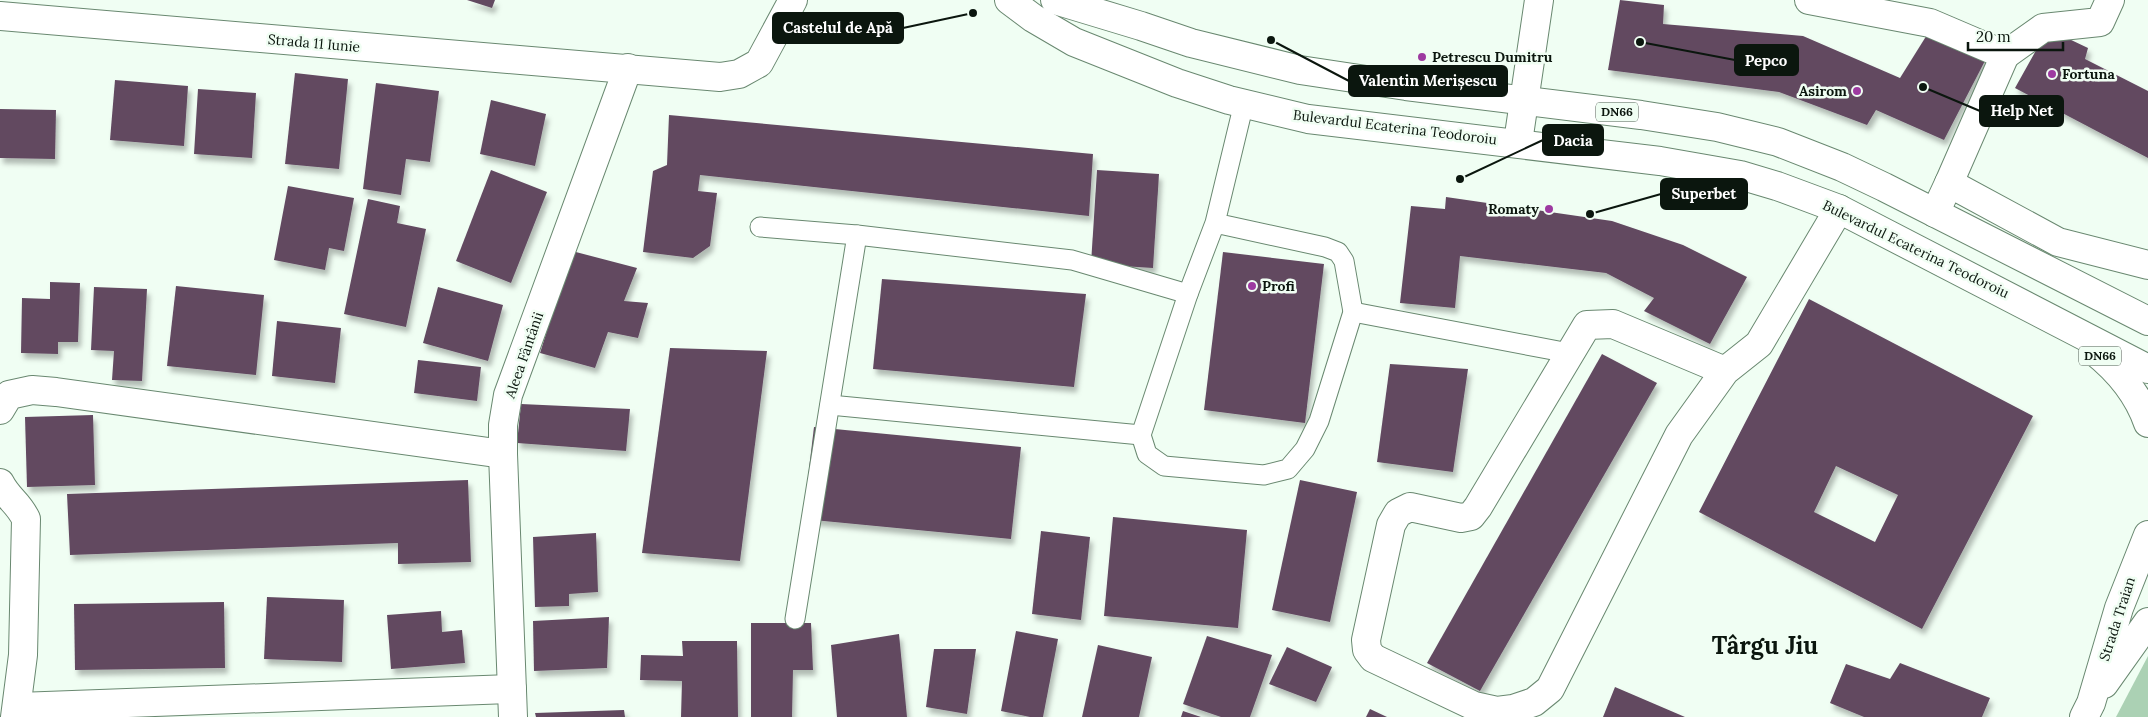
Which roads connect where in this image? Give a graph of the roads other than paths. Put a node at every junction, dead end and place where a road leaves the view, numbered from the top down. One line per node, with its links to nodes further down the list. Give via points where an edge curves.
1 (793, 0): 9 (street, Strada 11 Iunie, via 759,63 739,74 720,76)
2 (1009, 0): 11 (street, Bulevardul Ecaterina Teodoroiu / DN66, via 1074,42 1177,82)
3 (1055, 0): 10 (street, DN66, via 1191,43 1300,70)
4 (1539, 0): 10 (street)
5 (1809, 0): 8 (street, via 1930,23)
6 (2110, 0): 8 (street, via 2100,22 2043,28)
7 (0, 16): 9 (street, Strada 11 Iunie)
8 (2005, 55): 13 (street)
9 (628, 68): 31 (street, Aleea Fântânii, via 508,395)
10 (1524, 99): 12 (street); 15 (street, DN66, via 1717,126 1778,142 1842,167)
11 (1244, 103): 12 (street, Bulevardul Ecaterina Teodoroiu / DN66, via 1308,119); 16 (lane)
12 (1518, 142): 14 (street, Bulevardul Ecaterina Teodoroiu / DN66, via 1740,175)
13 (1949, 182): 15 (street); 19 (street, via 2058,242)
14 (1839, 209): 21 (street, Bulevardul Ecaterina Teodoroiu / DN66); 26 (street, via 1759,344)
15 (1935, 213): 23 (street, DN66)
16 (1215, 223): 20 (lane); 22 (lane, via 1338,252 1344,261)
17 (760, 228): 18 (lane)
18 (857, 235): 20 (lane, via 1072,260); 27 (lane)
19 (2148, 265)
20 (1188, 294): 30 (lane)
21 (2032, 307): 25 (street, Bulevardul Ecaterina Teodoroiu / DN66); 29 (street, DN66, via 2108,362 2128,385)
22 (1353, 312): 24 (lane); 30 (lane, via 1319,421 1305,449 1288,469 1264,475 1164,466 1147,454)
23 (2148, 321)
24 (1569, 353): 26 (street, via 1587,324 1613,324); 26 (street, via 1471,516 1462,518 1410,508 1398,513 1391,524 1366,640 1368,650 1374,658 1474,706 1497,711 1514,709 1534,702 1550,689 1679,435)
25 (2148, 369)
26 (1726, 371)
27 (830, 405): 30 (lane); 35 (lane)
28 (0, 410): 31 (street, via 9,395 32,390 48,391)
29 (2148, 423)
30 (1141, 435)
31 (503, 454): 37 (street, Aleea Fântânii)
32 (0, 483): 39 (street, via 26,519 24,655)
33 (2148, 522): 34 (street, Strada Traian)
34 (2143, 546): 38 (street, Strada Traian, via 2119,608)
35 (794, 618)
36 (2148, 622): 38 (street, Strada Traian)
37 (512, 689): 39 (street); 40 (street, Aleea Fântânii)
38 (2088, 710)
39 (16, 712)
40 (513, 717)

